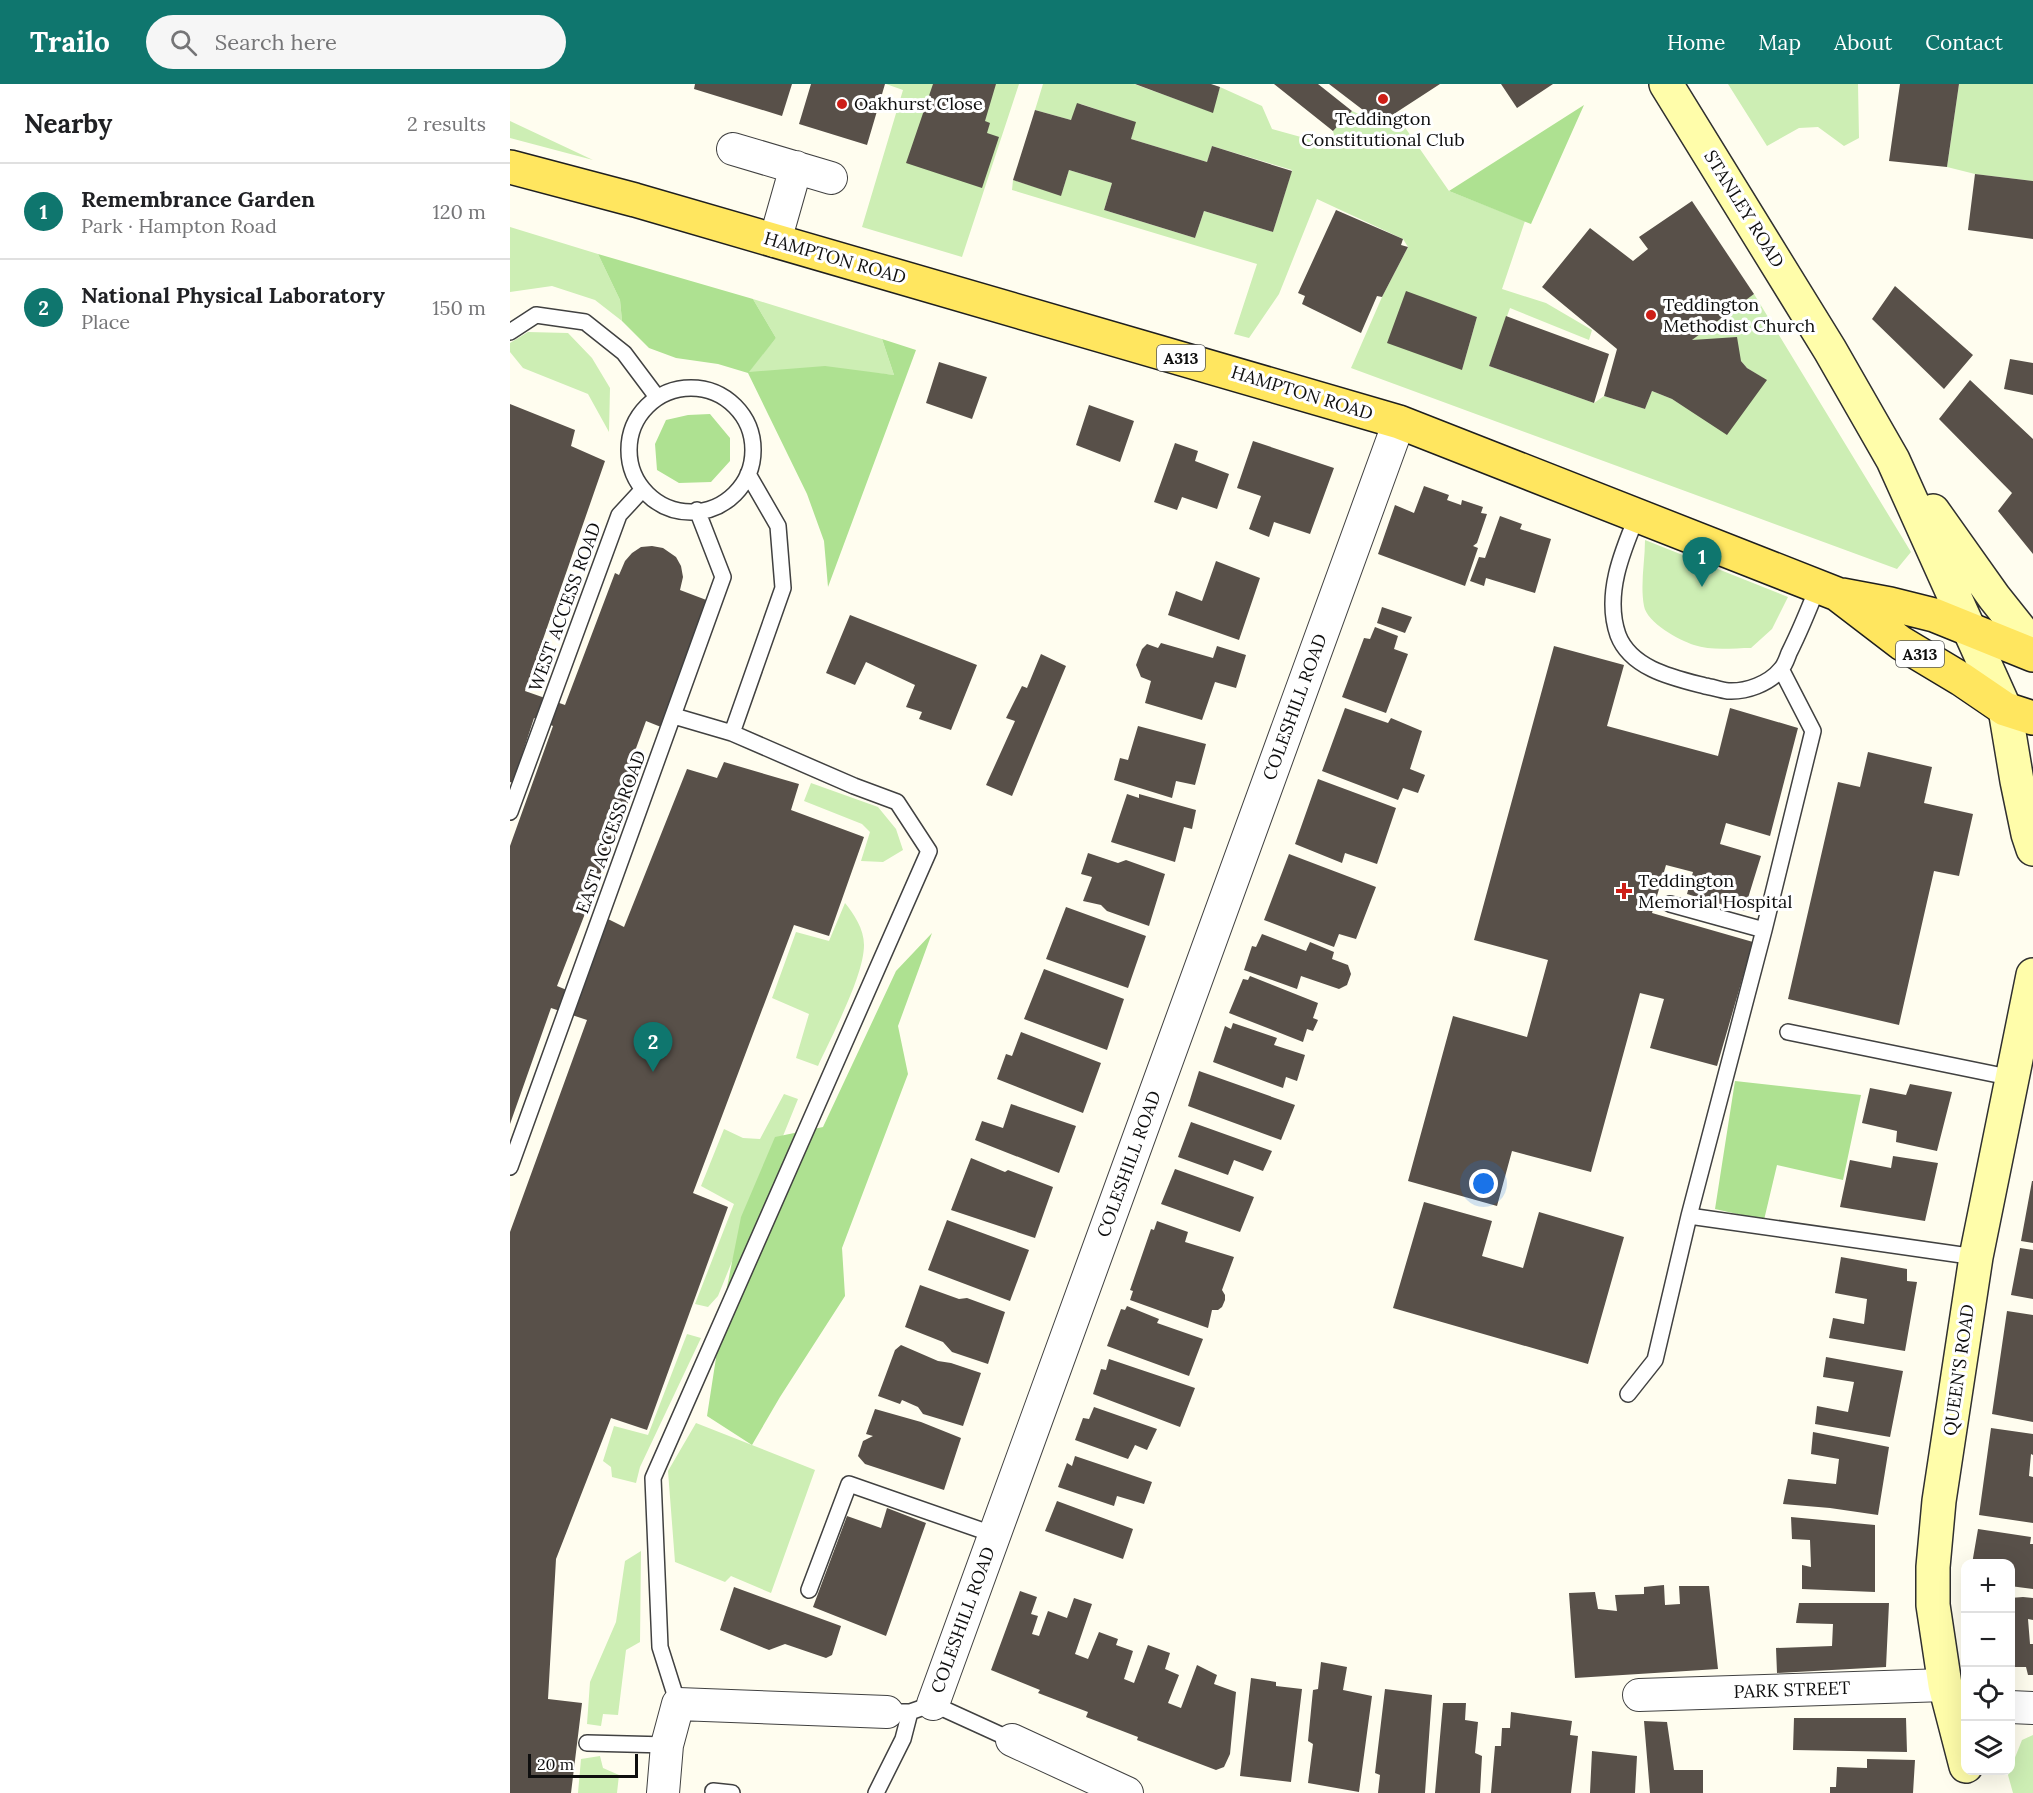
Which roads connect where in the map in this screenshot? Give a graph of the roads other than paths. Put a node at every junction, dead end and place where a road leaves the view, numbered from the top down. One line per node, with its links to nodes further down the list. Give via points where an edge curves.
1 (1666, 84): 10 (main road, STANLEY ROAD, via 1819,330)
2 (733, 148): 4 (street)
3 (510, 167): 6 (main road, HAMPTON ROAD / A313)
4 (796, 167): 5 (street); 6 (street)
5 (831, 178)
6 (775, 241): 9 (main road, HAMPTON ROAD / A313)
7 (510, 332): 8 (lane, via 536,315 585,322 624,353)
8 (657, 397): 11 (lane, via 677,389 707,389 726,399 742,414 751,433 753,452); 12 (lane, via 641,411 631,430 628,449 632,471)
9 (1399, 422): 14 (main road, HAMPTON ROAD / A313); 34 (street, COLESHILL ROAD)
10 (1893, 460): 16 (main road, STANLEY ROAD); 17 (main road, STANLEY ROAD)
11 (748, 474): 13 (lane, via 727,500); 22 (lane, via 778,526 783,588)
12 (643, 489): 13 (lane, via 659,504 686,512); 23 (lane, WEST ACCESS ROAD, via 619,515)
13 (697, 510): 21 (lane, EAST ACCESS ROAD, via 723,577)
14 (1637, 516): 15 (main road, HAMPTON ROAD / A313); 19 (lane, via 1614,591 1614,619 1630,654 1656,671 1728,691 1761,685)
15 (1827, 590): 16 (main road, HAMPTON ROAD / A313, via 1912,608); 19 (lane); 20 (main road, HAMPTON ROAD / A313, via 1901,643)
16 (1968, 627): 18 (main road, HAMPTON ROAD / A313); 20 (main road, STANLEY ROAD)
17 (2033, 646)
18 (2033, 655)
19 (1781, 669): 26 (lane, via 1813,731)
20 (2019, 714): 24 (main road, via 2017,781)
21 (674, 716): 22 (lane); 30 (lane, EAST ACCESS ROAD)
22 (732, 733): 38 (lane, via 897,802 929,851 652,1478 660,1647)
23 (510, 812)
24 (2033, 849)
25 (1670, 904): 26 (lane)
26 (1764, 930): 31 (lane)
27 (2033, 975): 29 (main road, QUEEN'S ROAD)
28 (1788, 1032): 29 (lane)
29 (2013, 1078): 32 (main road, QUEEN'S ROAD)
30 (510, 1167)
31 (1689, 1216): 32 (lane); 33 (lane, via 1655,1360)
32 (1976, 1257): 37 (main road, QUEEN'S ROAD, via 1933,1567 1933,1605)
33 (1628, 1394)
34 (994, 1535): 35 (lane, via 849,1484); 41 (street, COLESHILL ROAD)
35 (809, 1590)
36 (1639, 1695): 37 (street, PARK STREET)
37 (1953, 1698): 44 (main road, QUEEN'S ROAD)
38 (678, 1704): 41 (street); 45 (street)
39 (2015, 1707): 40 (street)
40 (2033, 1708)
41 (910, 1710): 42 (lane, COLESHILL ROAD); 50 (lane, via 903,1739)
42 (1012, 1740): 51 (street, COLESHILL ROAD)
43 (587, 1743): 45 (lane)
44 (1961, 1743)
45 (667, 1745): 48 (street)
46 (1968, 1775): 52 (main road)
47 (713, 1791): 49 (lane)
48 (663, 1793)
49 (732, 1793)
50 (876, 1793)
51 (1127, 1793)
52 (1972, 1793)

